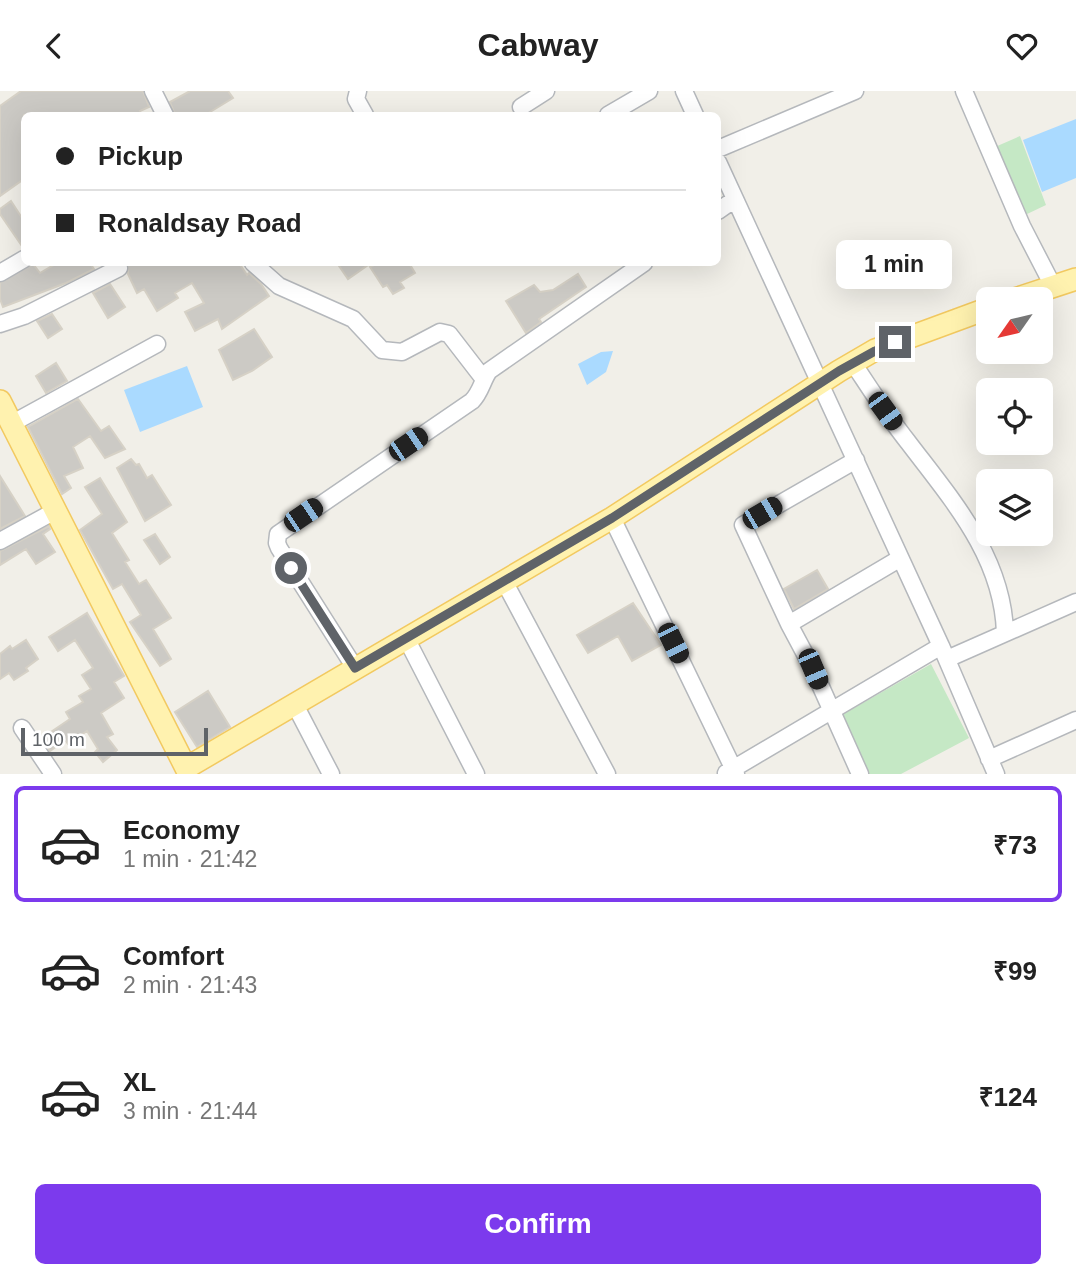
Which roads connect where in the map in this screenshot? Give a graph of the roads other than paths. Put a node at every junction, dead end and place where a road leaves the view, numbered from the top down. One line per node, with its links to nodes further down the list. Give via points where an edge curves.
1 (153, 91): 9 (street)
2 (358, 91): 10 (street, via 356,99)
3 (546, 91): 8 (street)
4 (649, 91): 11 (street)
5 (684, 91): 12 (street)
6 (855, 91): 13 (street)
7 (964, 91): 23 (street)
8 (520, 107)
9 (164, 112)
10 (363, 112)
11 (613, 112)
12 (694, 112)
13 (721, 148)
14 (721, 169): 15 (street)
15 (735, 199): 16 (street); 30 (street)
16 (721, 209)
17 (21, 261): 21 (street)
18 (640, 266): 29 (street)
19 (257, 267): 29 (street, via 279,286 353,319 382,350 402,352 440,332 449,334)
20 (119, 268): 26 (street)
21 (0, 273)
22 (1076, 279): 23 (main road)
23 (1053, 286): 24 (main road)
24 (1050, 287)
25 (976, 313): 28 (main road)
26 (0, 324)
27 (157, 344): 32 (street)
28 (853, 363): 30 (main road); 41 (street, via 983,546 1004,608)
29 (483, 378): 44 (street, via 472,401 276,537)
30 (819, 385): 33 (street); 35 (main road)
31 (0, 401): 32 (main road)
32 (12, 424): 34 (main road)
33 (856, 460): 37 (street); 40 (street, via 743,525)
34 (55, 511): 36 (street); 50 (main road)
35 (612, 518): 38 (main road); 51 (street)
36 (0, 541)
37 (899, 559): 40 (street); 43 (street)
38 (504, 581): 42 (main road); 55 (street)
39 (1076, 602): 41 (street)
40 (789, 624): 46 (street)
41 (1005, 633): 43 (street)
42 (406, 638): 44 (main road); 54 (street)
43 (944, 653): 46 (street); 49 (street)
44 (355, 668): 45 (main road)
45 (294, 703): 50 (main road); 53 (street)
46 (831, 711): 51 (street); 56 (street)
47 (1076, 720): 49 (street)
48 (22, 729): 52 (street)
49 (993, 767)
50 (183, 772)
51 (731, 772)
52 (53, 774)
53 (331, 774)
54 (476, 774)
55 (607, 774)
56 (860, 774)

